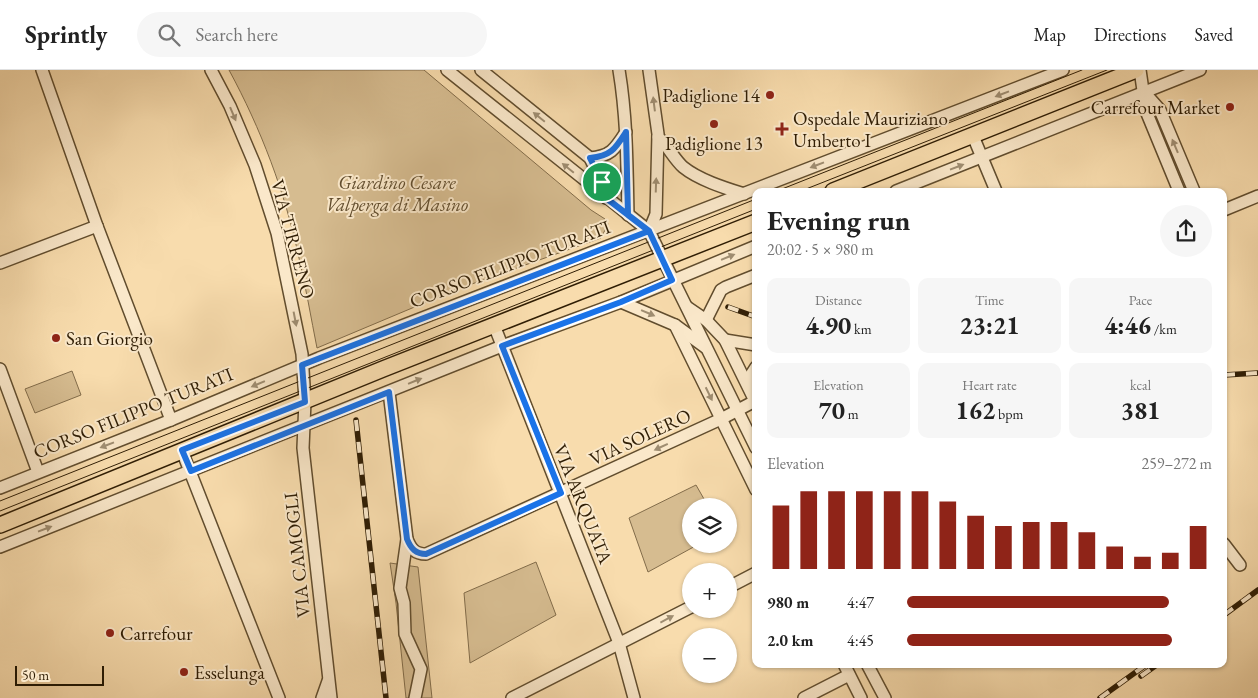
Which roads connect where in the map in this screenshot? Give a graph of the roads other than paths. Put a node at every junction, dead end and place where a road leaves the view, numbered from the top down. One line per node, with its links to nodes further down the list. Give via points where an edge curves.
1 (42, 70): 30 (street)
2 (212, 70): 48 (street, VIA TIRRENO, one-way to 48, via 255,165 277,233)
3 (446, 70): 26 (street, one-way to 3)
4 (481, 70): 15 (street, one-way to 4)
5 (619, 70): 12 (street)
6 (650, 70): 14 (street, one-way to 6)
7 (1063, 70): 17 (street, CORSO FILIPPO TURATI, one-way to 17)
8 (1136, 70): 13 (main road)
9 (1140, 70): 11 (street)
10 (1200, 70): 11 (street)
11 (1144, 92): 16 (street); 21 (street, via 1146,111); 22 (street, one-way to 11, via 1160,110)
12 (626, 132): 15 (street, via 616,149 608,155); 28 (street)
13 (973, 136): 16 (street); 18 (main road)
14 (658, 138): 24 (street, via 683,166); 31 (street, one-way to 14, via 656,214)
15 (590, 158): 26 (street)
16 (982, 158): 19 (street, one-way to 16); 20 (street)
17 (759, 188)
18 (841, 188)
19 (904, 188)
20 (995, 188)
21 (1178, 188)
22 (1193, 188)
23 (752, 191): 24 (street, CORSO FILIPPO TURATI, one-way to 24)
24 (744, 194): 31 (street, CORSO FILIPPO TURATI)
25 (1258, 196): 27 (street)
26 (606, 198): 28 (street)
27 (1227, 209)
28 (628, 215): 31 (street)
29 (752, 224): 33 (main road)
30 (96, 226): 34 (street); 58 (street)
31 (649, 231): 33 (street); 48 (street, CORSO FILIPPO TURATI)
32 (752, 248): 36 (street, one-way to 32)
33 (662, 259): 36 (street); 40 (main road)
34 (0, 263)
35 (752, 277): 39 (street, via 721,290)
36 (672, 280): 37 (street); 38 (street)
37 (621, 302): 41 (street, one-way to 41); 45 (street)
38 (685, 306): 39 (street); 42 (street); 46 (street)
39 (706, 320): 43 (street)
40 (494, 325): 45 (street, VIA ARQUATA); 54 (main road)
41 (675, 325): 42 (street); 47 (street)
42 (687, 334): 46 (street); 47 (street)
43 (724, 340): 44 (street); 51 (street)
44 (752, 344)
45 (502, 346): 52 (street, one-way to 45); 66 (street, VIA ARQUATA)
46 (706, 348): 56 (street)
47 (688, 350): 57 (street, one-way to 57)
48 (302, 365): 54 (street, VIA TIRRENO); 58 (street, CORSO FILIPPO TURATI, one-way to 58)
49 (0, 369): 63 (street)
50 (752, 373): 51 (street)
51 (747, 381): 53 (street)
52 (389, 392): 59 (street); 68 (street)
53 (752, 393)
54 (305, 402): 59 (street, VIA TIRRENO); 61 (main road)
55 (752, 404): 56 (street, VIA SOLERO)
56 (737, 411): 57 (street, VIA SOLERO); 60 (street)
57 (721, 419): 64 (street); 66 (street, VIA SOLERO, one-way to 66)
58 (171, 420): 63 (street, CORSO FILIPPO TURATI, one-way to 63)
59 (304, 427): 62 (street); 79 (street, VIA CAMOGLI, via 303,448)
60 (752, 440)
61 (182, 450): 62 (street); 67 (main road)
62 (191, 471): 69 (street, one-way to 62); 80 (street)
63 (38, 472): 65 (street, CORSO FILIPPO TURATI)
64 (752, 482)
65 (0, 488)
66 (561, 493): 68 (street, VIA SOLERO, via 426,554 415,552); 75 (street, VIA ARQUATA)
67 (0, 525)
68 (407, 539): 83 (street, via 400,588 405,634 421,669)
69 (0, 547)
70 (1227, 548): 71 (street)
71 (1240, 565)
72 (752, 574): 73 (street)
73 (737, 583)
74 (682, 612): 75 (street, one-way to 74)
75 (619, 643): 84 (street); 85 (street, VIA ARQUATA)
76 (846, 668): 78 (street)
77 (869, 668): 88 (street)
78 (849, 674): 86 (street); 87 (street)
79 (329, 679): 81 (street, VIA CAMOGLI); 82 (street, VIA CAMOGLI)
80 (279, 698)
81 (322, 698)
82 (331, 698)
83 (415, 698)
84 (512, 698)
85 (634, 698)
86 (804, 698)
87 (861, 698)
88 (885, 698)

